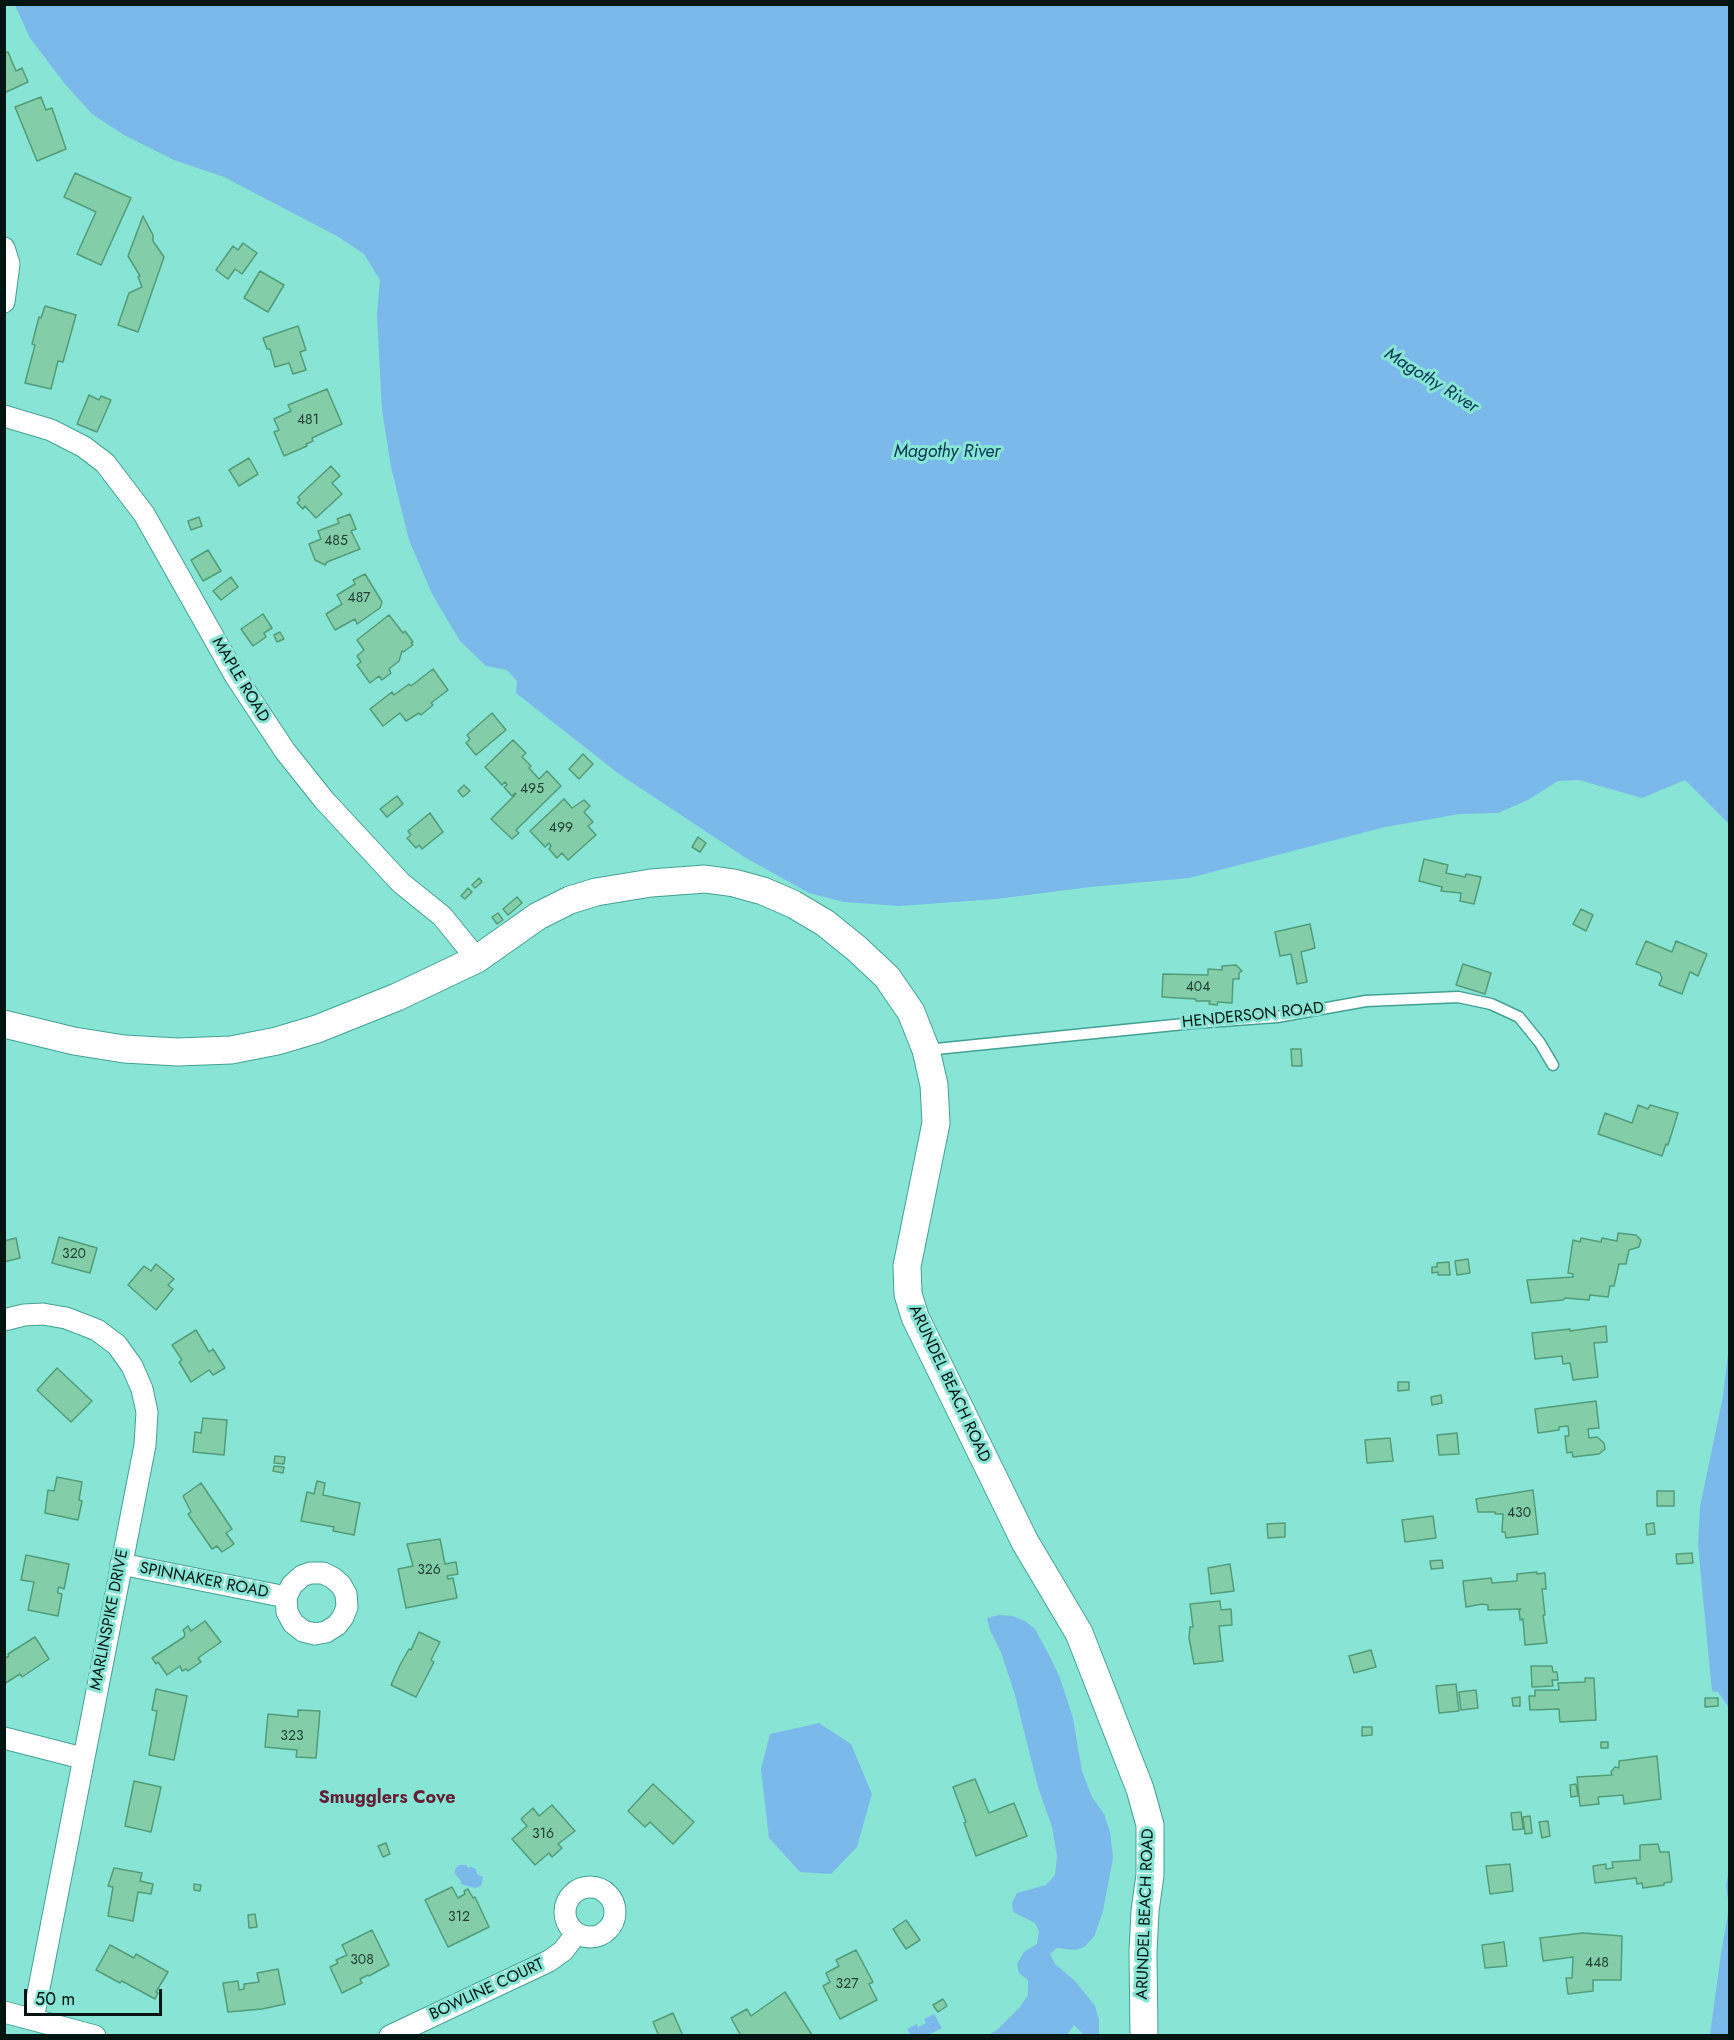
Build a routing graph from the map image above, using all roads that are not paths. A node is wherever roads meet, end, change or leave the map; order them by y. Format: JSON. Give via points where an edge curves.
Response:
{"nodes":[{"id":1,"x":7,"y":256,"type":"edge"},
{"id":2,"x":4,"y":302,"type":"edge"},
{"id":3,"x":4,"y":416,"type":"edge"},
{"id":4,"x":477,"y":959,"type":"junction"},
{"id":5,"x":4,"y":1024,"type":"edge"},
{"id":6,"x":926,"y":1050,"type":"junction"},
{"id":7,"x":1553,"y":1065,"type":"dead end"},
{"id":8,"x":4,"y":1320,"type":"edge"},
{"id":9,"x":122,"y":1564,"type":"junction"},
{"id":10,"x":286,"y":1597,"type":"dead end"},
{"id":11,"x":4,"y":1738,"type":"edge"},
{"id":12,"x":82,"y":1758,"type":"junction"},
{"id":13,"x":576,"y":1934,"type":"dead end"},
{"id":14,"x":4,"y":2012,"type":"edge"},
{"id":15,"x":33,"y":2019,"type":"junction"},
{"id":16,"x":95,"y":2036,"type":"edge"},
{"id":17,"x":390,"y":2036,"type":"edge"},
{"id":18,"x":1144,"y":2036,"type":"edge"}],
"edges":[{"from":1,"to":2,"type":"street"},
{"from":3,"to":4,"type":"street","name":"MAPLE ROAD","via":[[51,430],[105,463],[144,514],[236,677],[285,751],[324,800],[401,883],[442,916]]},
{"from":4,"to":5,"type":"street","name":"ARUNDEL BEACH ROAD","via":[[317,1029],[231,1050],[124,1048]]},
{"from":4,"to":6,"type":"street","name":"ARUNDEL BEACH ROAD","via":[[538,916],[596,892],[705,879],[734,883],[793,904],[856,948],[887,977],[911,1012]]},
{"from":6,"to":7,"type":"lane","name":"HENDERSON ROAD","via":[[1277,1017],[1366,1001],[1458,997],[1491,1004],[1519,1017]]},
{"from":6,"to":18,"type":"street","name":"ARUNDEL BEACH ROAD","via":[[934,1085],[936,1123],[907,1266],[908,1294],[915,1317],[1024,1542],[1079,1633],[1140,1789],[1150,1825],[1151,1852],[1145,1911]]},
{"from":8,"to":9,"type":"street","name":"MARLINSPIKE DRIVE","via":[[43,1314],[66,1318],[97,1330],[117,1345],[132,1366],[147,1412],[146,1440]]},
{"from":9,"to":10,"type":"street","name":"SPINNAKER ROAD"},
{"from":9,"to":12,"type":"street","name":"MARLINSPIKE DRIVE"},
{"from":11,"to":12,"type":"street"},
{"from":12,"to":15,"type":"street","name":"MARLINSPIKE DRIVE"},
{"from":13,"to":17,"type":"street","name":"BOWLINE COURT","via":[[549,1961]]},
{"from":14,"to":15,"type":"street"},
{"from":15,"to":16,"type":"street"}]}
